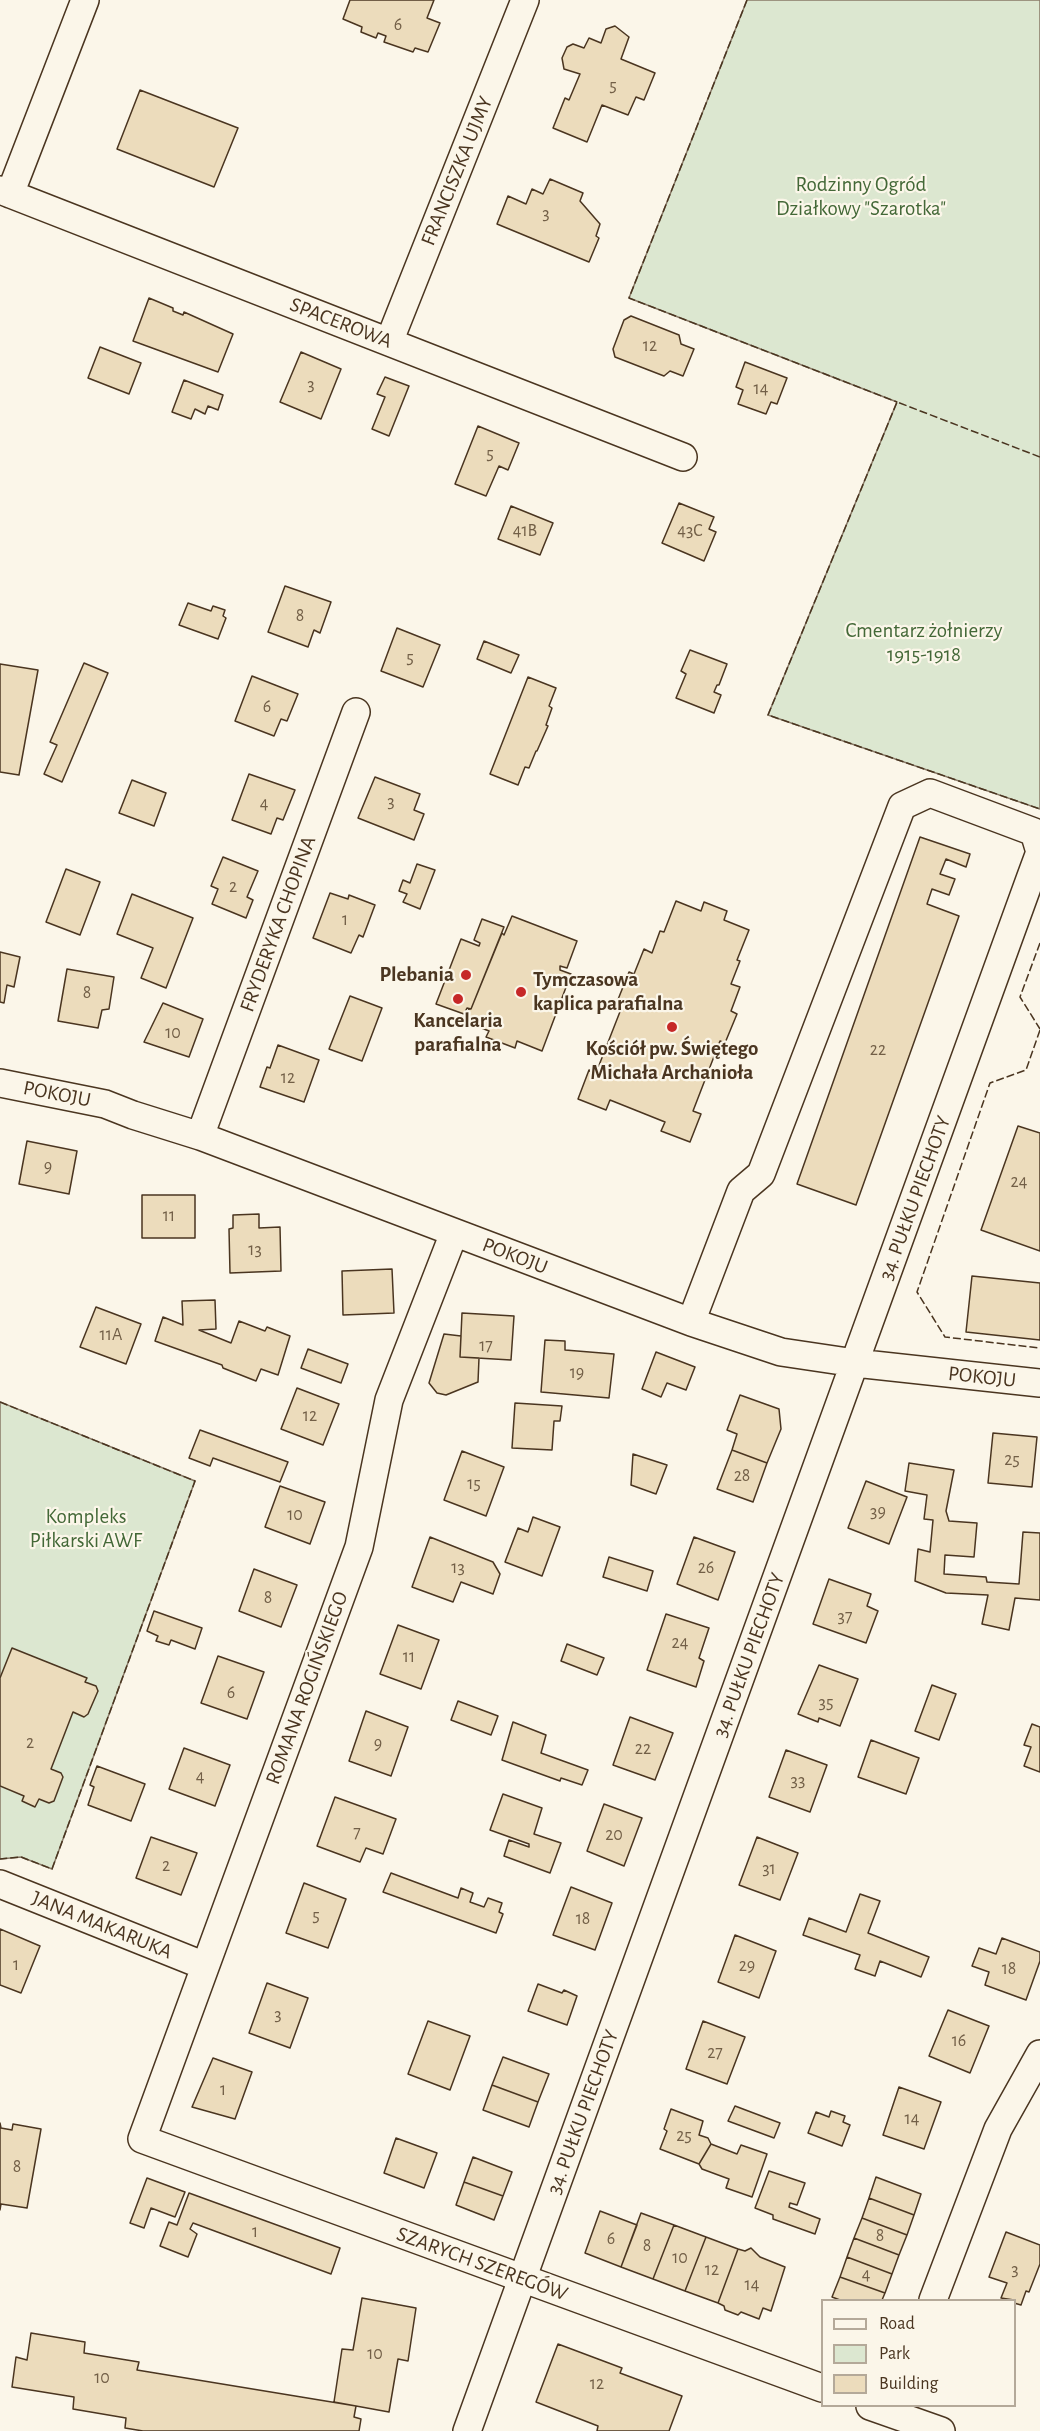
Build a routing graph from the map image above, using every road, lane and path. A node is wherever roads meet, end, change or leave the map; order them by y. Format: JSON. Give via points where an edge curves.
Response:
{"nodes":[{"id":1,"x":85,"y":0,"type":"edge"},
{"id":2,"x":525,"y":0,"type":"edge"},
{"id":3,"x":5,"y":192,"type":"edge"},
{"id":4,"x":389,"y":342,"type":"junction"},
{"id":5,"x":683,"y":456,"type":"dead end"},
{"id":6,"x":356,"y":712,"type":"dead end"},
{"id":7,"x":0,"y":1083,"type":"edge"},
{"id":8,"x":200,"y":1136,"type":"junction"},
{"id":9,"x":454,"y":1233,"type":"junction"},
{"id":10,"x":691,"y":1322,"type":"junction"},
{"id":11,"x":855,"y":1363,"type":"junction"},
{"id":12,"x":1040,"y":1383,"type":"edge"},
{"id":13,"x":0,"y":1884,"type":"edge"},
{"id":14,"x":205,"y":1966,"type":"junction"},
{"id":15,"x":1040,"y":2054,"type":"edge"},
{"id":16,"x":142,"y":2139,"type":"joint"},
{"id":17,"x":522,"y":2278,"type":"junction"},
{"id":18,"x":934,"y":2299,"type":"edge"},
{"id":19,"x":821,"y":2388,"type":"edge"},
{"id":20,"x":884,"y":2408,"type":"edge"},
{"id":21,"x":467,"y":2431,"type":"edge"},
{"id":22,"x":941,"y":2431,"type":"edge"}],
"edges":[{"from":1,"to":3,"type":"street"},
{"from":2,"to":4,"type":"street","name":"FRANCISZKA UJMY"},
{"from":3,"to":4,"type":"street","name":"SPACEROWA"},
{"from":4,"to":5,"type":"street","name":"SPACEROWA"},
{"from":6,"to":8,"type":"street","name":"FRYDERYKA CHOPINA"},
{"from":7,"to":8,"type":"street","name":"POKOJU","via":[[105,1104]]},
{"from":8,"to":9,"type":"street","name":"POKOJU"},
{"from":9,"to":10,"type":"street","name":"POKOJU"},
{"from":9,"to":14,"type":"street","name":"ROMANA ROGIŃSKIEGO","via":[[389,1400],[359,1547]]},
{"from":10,"to":11,"type":"street","name":"POKOJU","via":[[781,1352]]},
{"from":10,"to":11,"type":"street","name":"34. PUŁKU PIECHOTY","via":[[741,1191],[761,1174],[902,806],[930,793],[1034,832],[1040,852]]},
{"from":11,"to":12,"type":"street","name":"POKOJU"},
{"from":11,"to":17,"type":"street","name":"34. PUŁKU PIECHOTY"},
{"from":13,"to":14,"type":"street","name":"JANA MAKARUKA"},
{"from":14,"to":16,"type":"street","name":"ROMANA ROGIŃSKIEGO"},
{"from":15,"to":18,"type":"street","via":[[998,2129]]},
{"from":16,"to":17,"type":"street","name":"SZARYCH SZEREGÓW"},
{"from":17,"to":19,"type":"street","name":"SZARYCH SZEREGÓW"},
{"from":17,"to":21,"type":"street","name":"34. PUŁKU PIECHOTY"},
{"from":20,"to":22,"type":"street"}]}
